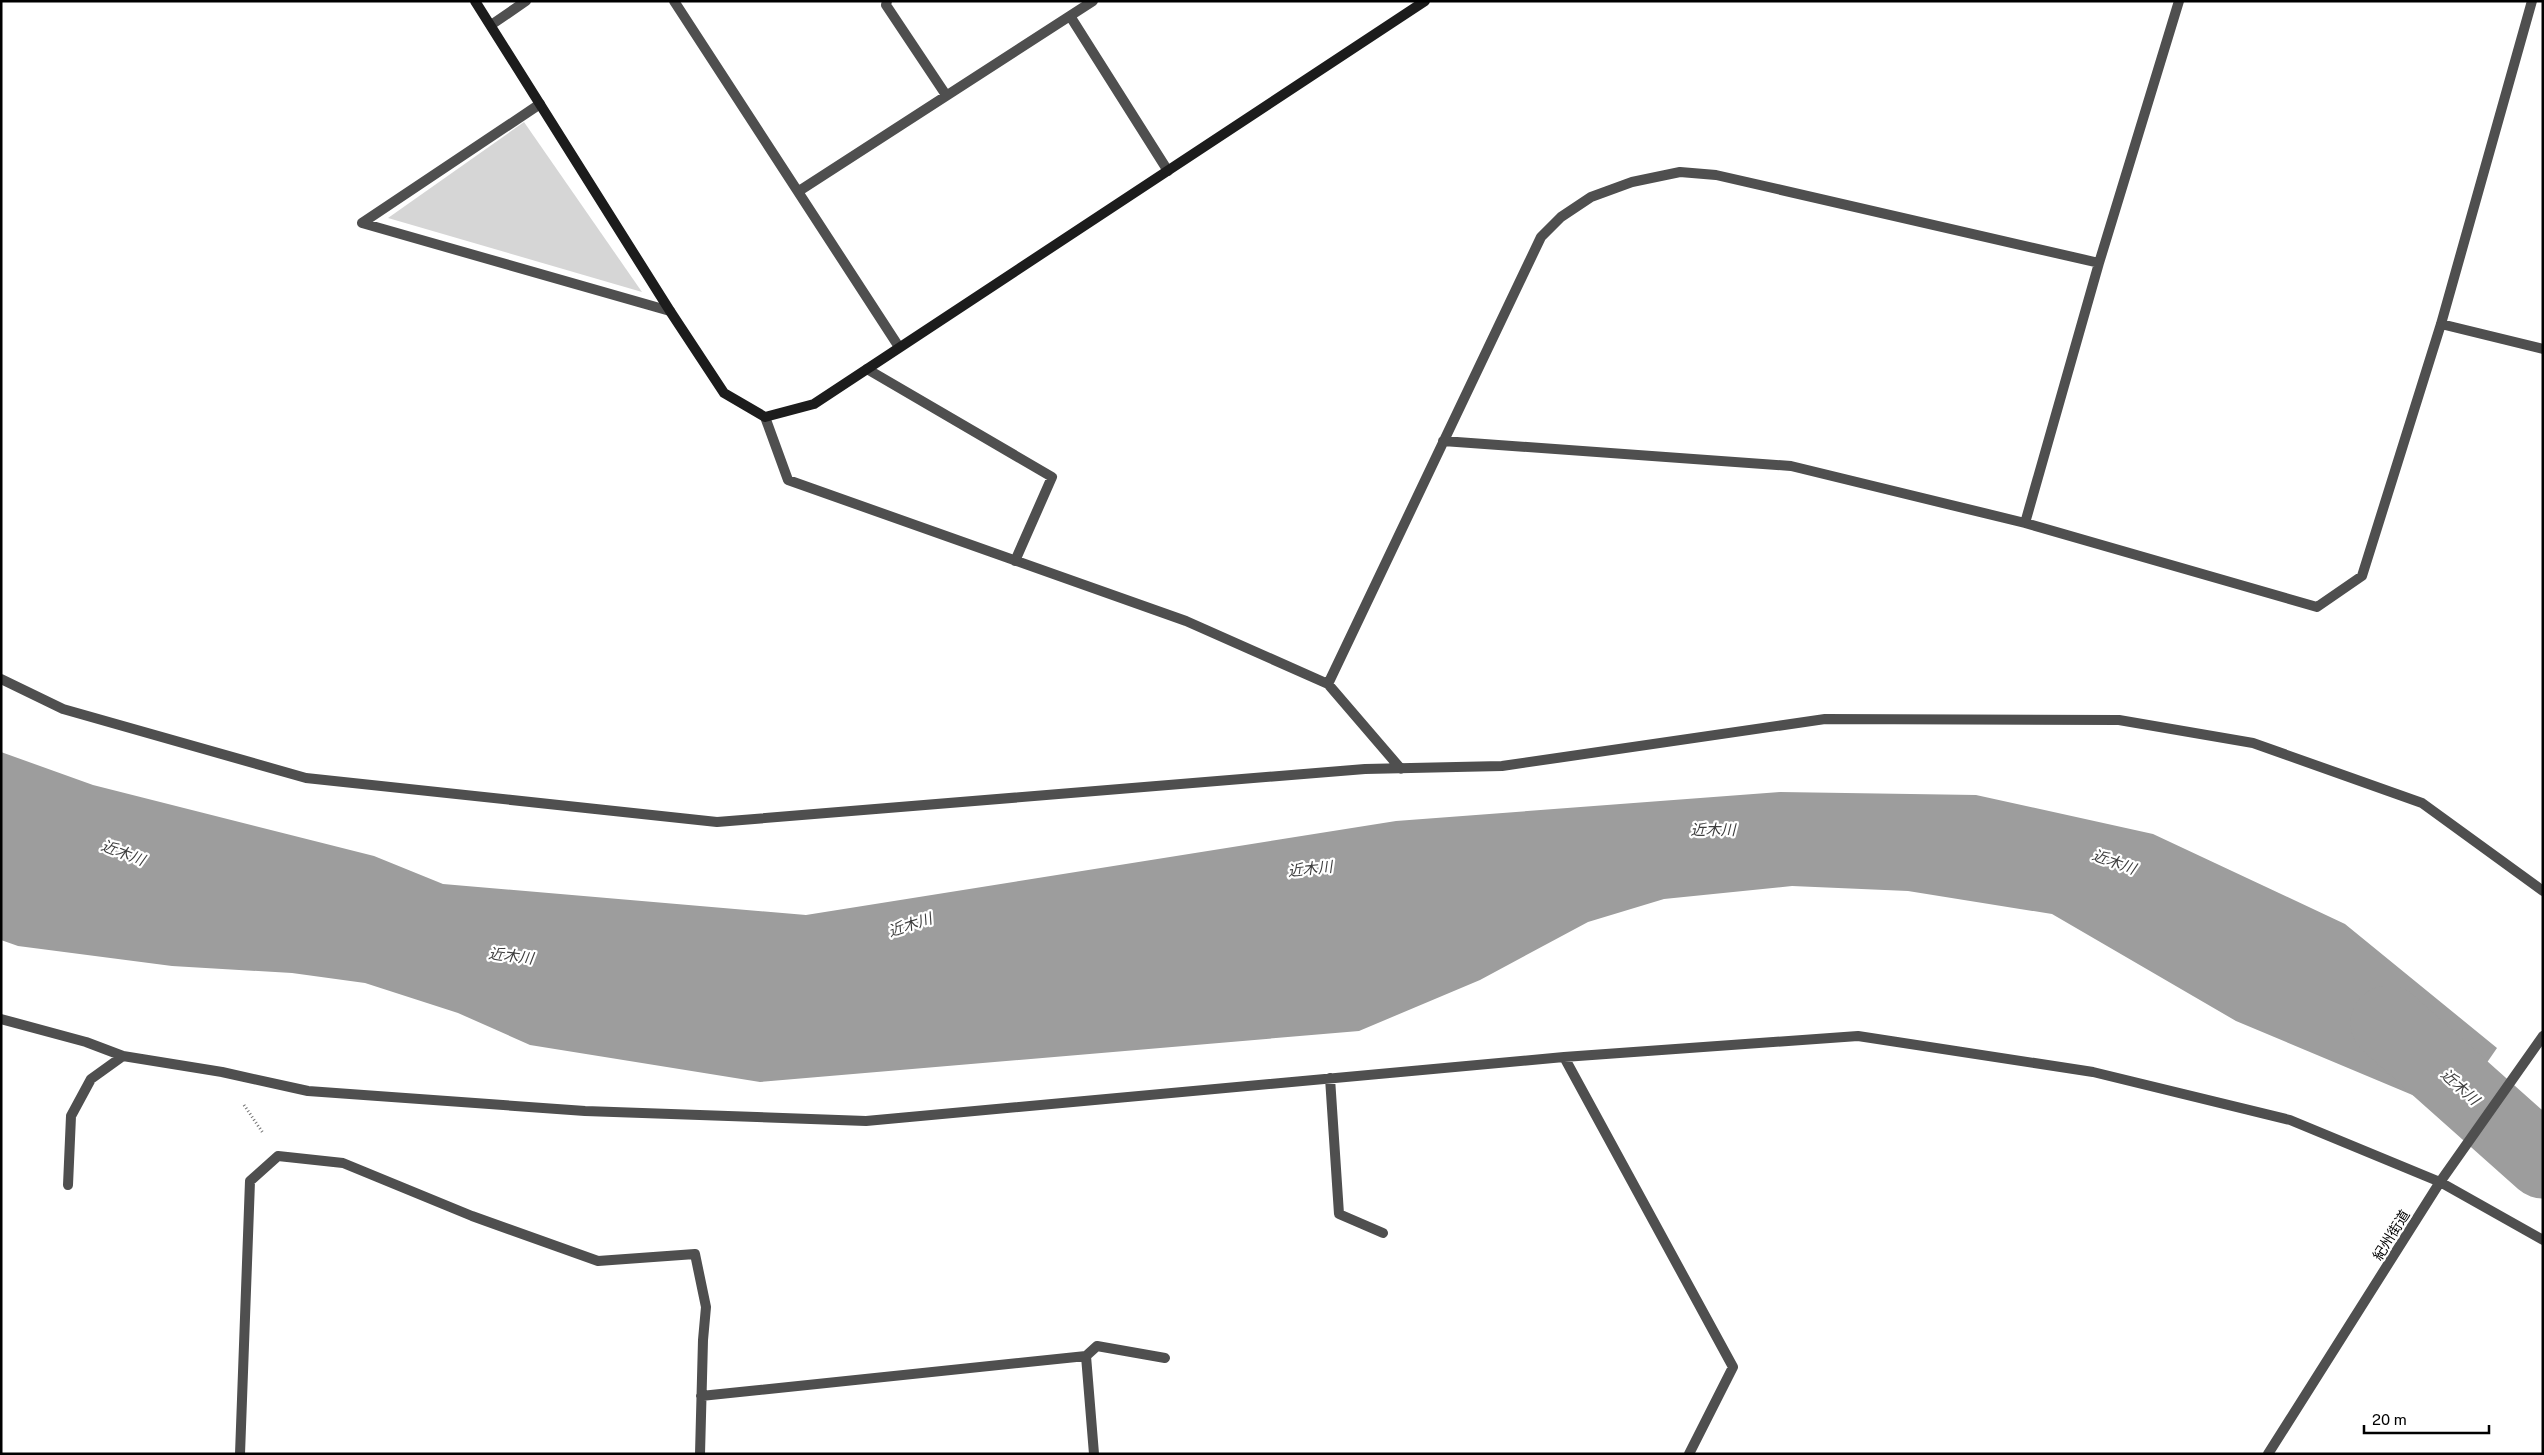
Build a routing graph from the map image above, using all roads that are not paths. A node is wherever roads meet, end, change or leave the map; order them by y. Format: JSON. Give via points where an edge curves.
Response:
{"nodes":[{"id":1,"x":475,"y":1,"type":"edge"},
{"id":2,"x":526,"y":1,"type":"edge"},
{"id":3,"x":674,"y":1,"type":"edge"},
{"id":4,"x":887,"y":1,"type":"edge"},
{"id":5,"x":1093,"y":1,"type":"edge"},
{"id":6,"x":1425,"y":1,"type":"edge"},
{"id":7,"x":2179,"y":1,"type":"edge"},
{"id":8,"x":2532,"y":1,"type":"edge"},
{"id":9,"x":1070,"y":16,"type":"junction"},
{"id":10,"x":490,"y":25,"type":"junction"},
{"id":11,"x":946,"y":95,"type":"junction"},
{"id":12,"x":540,"y":104,"type":"junction"},
{"id":13,"x":1168,"y":171,"type":"junction"},
{"id":14,"x":799,"y":191,"type":"junction"},
{"id":15,"x":2099,"y":263,"type":"junction"},
{"id":16,"x":670,"y":311,"type":"junction"},
{"id":17,"x":2441,"y":324,"type":"junction"},
{"id":18,"x":899,"y":347,"type":"junction"},
{"id":19,"x":2543,"y":349,"type":"edge"},
{"id":20,"x":867,"y":369,"type":"junction"},
{"id":21,"x":765,"y":417,"type":"junction"},
{"id":22,"x":1443,"y":441,"type":"junction"},
{"id":23,"x":2025,"y":523,"type":"junction"},
{"id":24,"x":1015,"y":561,"type":"junction"},
{"id":25,"x":1,"y":680,"type":"edge"},
{"id":26,"x":1328,"y":684,"type":"junction"},
{"id":27,"x":1401,"y":769,"type":"junction"},
{"id":28,"x":2543,"y":891,"type":"edge"},
{"id":29,"x":1,"y":1019,"type":"edge"},
{"id":30,"x":2543,"y":1036,"type":"edge"},
{"id":31,"x":123,"y":1056,"type":"junction"},
{"id":32,"x":1564,"y":1057,"type":"junction"},
{"id":33,"x":1330,"y":1078,"type":"junction"},
{"id":34,"x":2444,"y":1179,"type":"junction"},
{"id":35,"x":68,"y":1185,"type":"dead end"},
{"id":36,"x":1383,"y":1233,"type":"dead end"},
{"id":37,"x":2543,"y":1240,"type":"edge"},
{"id":38,"x":1086,"y":1356,"type":"junction"},
{"id":39,"x":1165,"y":1358,"type":"dead end"},
{"id":40,"x":701,"y":1396,"type":"junction"},
{"id":41,"x":240,"y":1454,"type":"edge"},
{"id":42,"x":700,"y":1454,"type":"edge"},
{"id":43,"x":1094,"y":1454,"type":"edge"},
{"id":44,"x":1689,"y":1454,"type":"edge"},
{"id":45,"x":2268,"y":1454,"type":"edge"}],
"edges":[{"from":1,"to":10,"type":"street"},
{"from":2,"to":10,"type":"street"},
{"from":3,"to":14,"type":"street"},
{"from":4,"to":11,"type":"street","via":[[886,5]]},
{"from":5,"to":9,"type":"street"},
{"from":6,"to":13,"type":"street"},
{"from":7,"to":15,"type":"street"},
{"from":8,"to":17,"type":"street"},
{"from":9,"to":11,"type":"street"},
{"from":9,"to":13,"type":"street"},
{"from":10,"to":12,"type":"street"},
{"from":11,"to":14,"type":"street"},
{"from":12,"to":16,"type":"street"},
{"from":12,"to":16,"type":"street","via":[[362,223]]},
{"from":13,"to":18,"type":"street"},
{"from":14,"to":18,"type":"street"},
{"from":15,"to":22,"type":"street","via":[[1716,175],[1680,172],[1632,182],[1591,197],[1561,217],[1541,237]]},
{"from":15,"to":23,"type":"street"},
{"from":16,"to":21,"type":"street","via":[[724,393]]},
{"from":17,"to":19,"type":"street"},
{"from":17,"to":23,"type":"street","via":[[2362,576],[2317,607]]},
{"from":18,"to":20,"type":"street"},
{"from":20,"to":21,"type":"street","via":[[814,404]]},
{"from":20,"to":24,"type":"street","via":[[1052,477]]},
{"from":21,"to":24,"type":"street","via":[[788,480]]},
{"from":22,"to":23,"type":"street","via":[[1791,466]]},
{"from":22,"to":26,"type":"street"},
{"from":24,"to":26,"type":"street","via":[[1186,621]]},
{"from":25,"to":27,"type":"street","via":[[63,709],[306,778],[717,822]]},
{"from":26,"to":27,"type":"street"},
{"from":27,"to":28,"type":"street","via":[[1502,766],[1825,719],[2119,720],[2254,743],[2422,803]]},
{"from":29,"to":31,"type":"street","via":[[86,1042]]},
{"from":30,"to":34,"type":"street","name":"紀州街道"},
{"from":31,"to":33,"type":"street","via":[[222,1072],[308,1091],[585,1111],[866,1121]]},
{"from":31,"to":35,"type":"street","via":[[91,1079],[70,1116]]},
{"from":32,"to":33,"type":"street"},
{"from":32,"to":34,"type":"street","via":[[1858,1036],[2093,1072],[2280,1118]]},
{"from":32,"to":44,"type":"street","via":[[1733,1367]]},
{"from":33,"to":36,"type":"street","via":[[1339,1214]]},
{"from":34,"to":37,"type":"street"},
{"from":34,"to":45,"type":"street","name":"紀州街道"},
{"from":38,"to":39,"type":"street","via":[[1097,1346]]},
{"from":38,"to":40,"type":"street"},
{"from":38,"to":43,"type":"street"},
{"from":40,"to":41,"type":"street","via":[[706,1307],[695,1254],[598,1261],[472,1216],[343,1163],[278,1156],[250,1181]]},
{"from":40,"to":42,"type":"street"}]}
